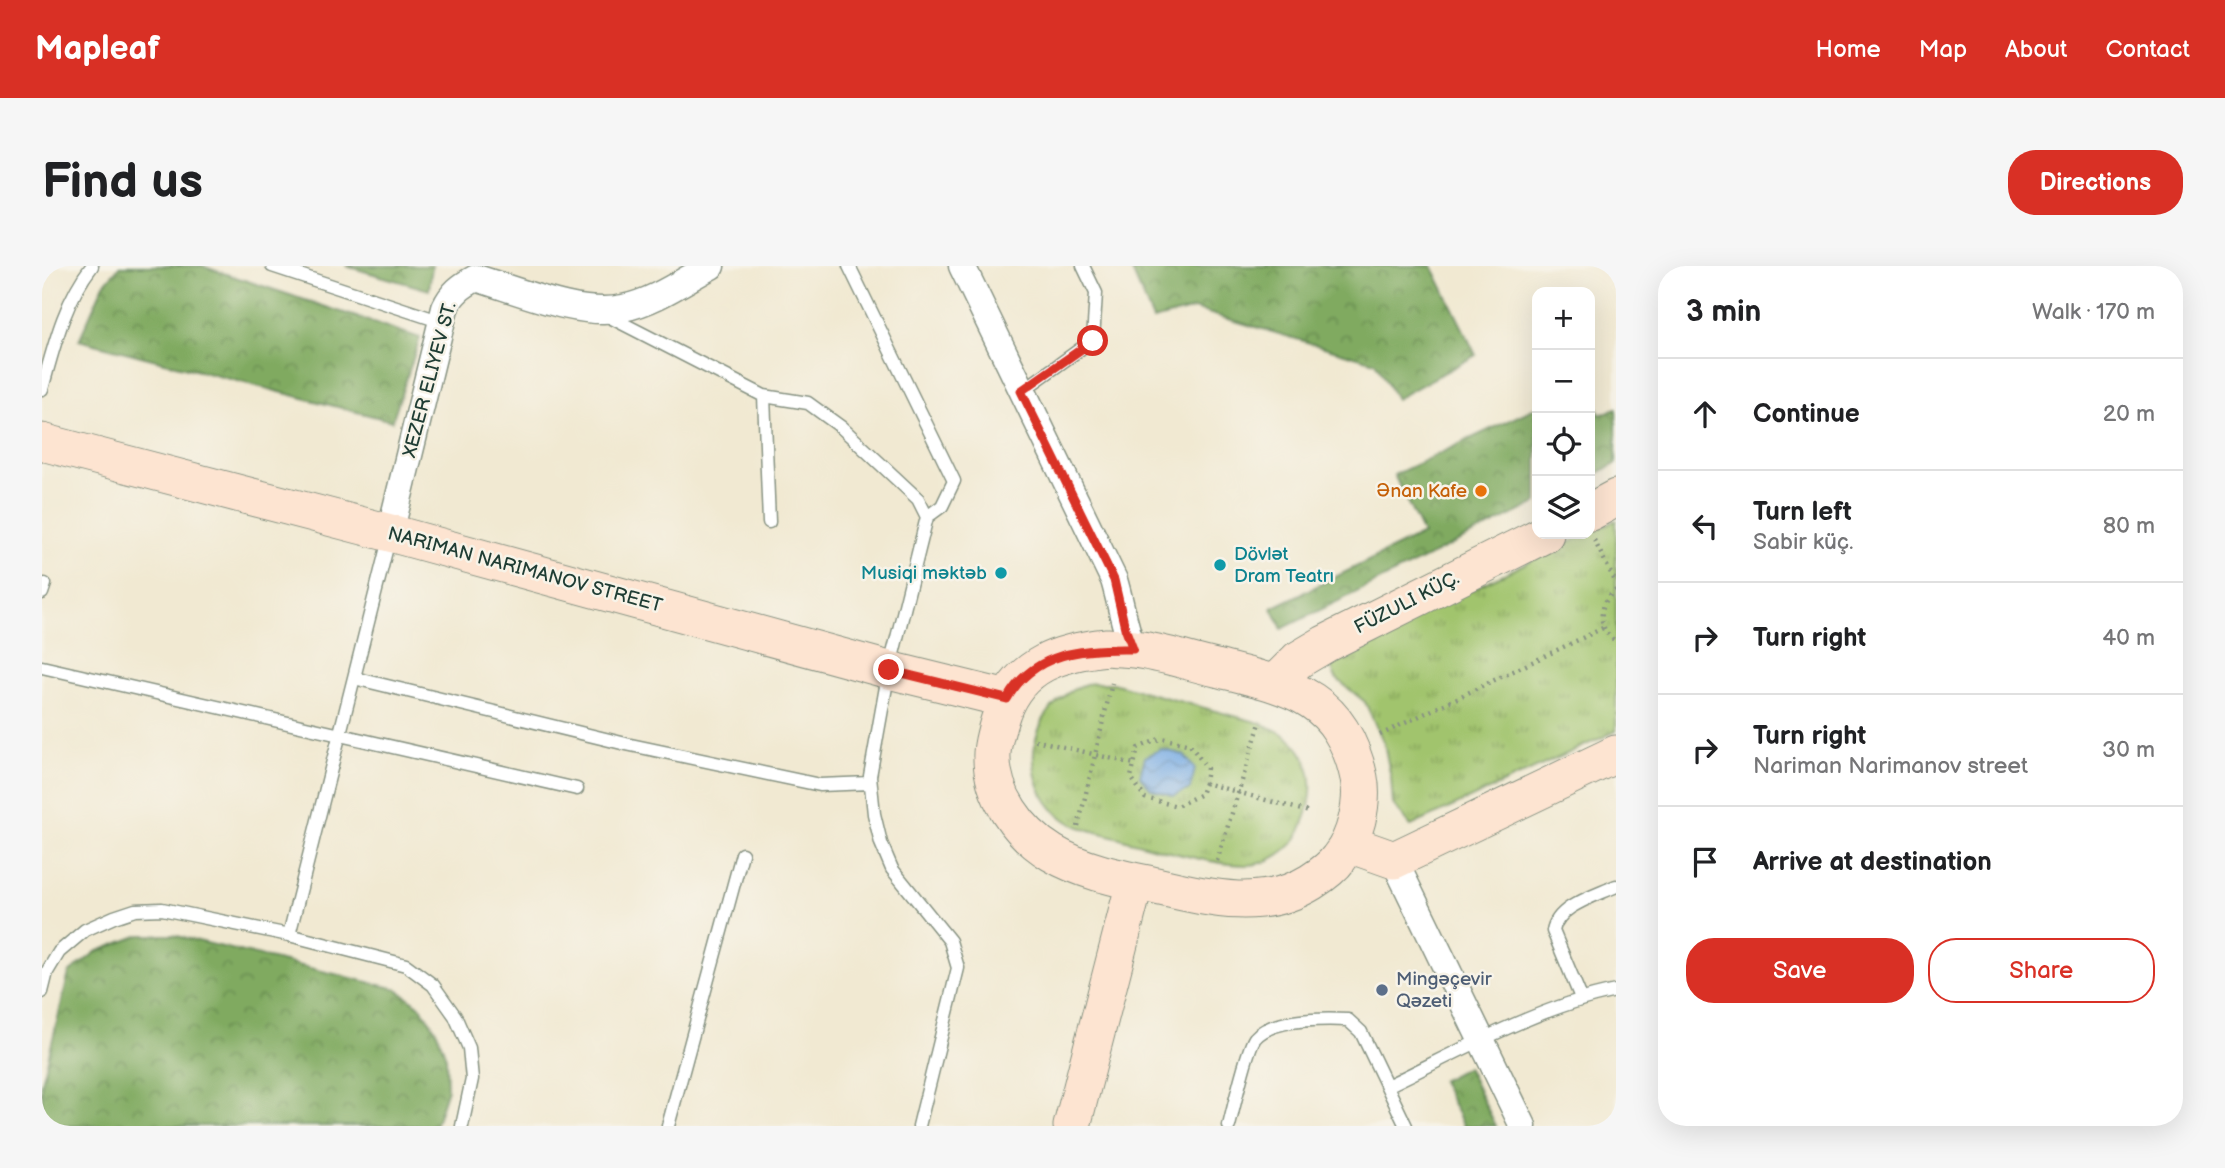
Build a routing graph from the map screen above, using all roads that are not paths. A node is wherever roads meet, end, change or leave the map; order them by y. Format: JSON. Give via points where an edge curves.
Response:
{"nodes":[{"id":1,"x":93,"y":266,"type":"edge"},
{"id":2,"x":272,"y":266,"type":"edge"},
{"id":3,"x":711,"y":266,"type":"edge"},
{"id":4,"x":849,"y":266,"type":"edge"},
{"id":5,"x":962,"y":266,"type":"edge"},
{"id":6,"x":1083,"y":266,"type":"edge"},
{"id":7,"x":475,"y":272,"type":"edge"},
{"id":8,"x":599,"y":312,"type":"junction"},
{"id":9,"x":442,"y":322,"type":"junction"},
{"id":10,"x":42,"y":389,"type":"edge"},
{"id":11,"x":1021,"y":391,"type":"junction"},
{"id":12,"x":764,"y":396,"type":"junction"},
{"id":13,"x":42,"y":442,"type":"edge"},
{"id":14,"x":1616,"y":499,"type":"edge"},
{"id":15,"x":1595,"y":510,"type":"edge"},
{"id":16,"x":927,"y":517,"type":"junction"},
{"id":17,"x":769,"y":522,"type":"dead end"},
{"id":18,"x":390,"y":533,"type":"junction"},
{"id":19,"x":1535,"y":539,"type":"edge"},
{"id":20,"x":1133,"y":649,"type":"junction"},
{"id":21,"x":42,"y":667,"type":"edge"},
{"id":22,"x":889,"y":670,"type":"junction"},
{"id":23,"x":354,"y":678,"type":"junction"},
{"id":24,"x":1275,"y":683,"type":"junction"},
{"id":25,"x":1007,"y":699,"type":"junction"},
{"id":26,"x":340,"y":733,"type":"junction"},
{"id":27,"x":1616,"y":754,"type":"edge"},
{"id":28,"x":870,"y":783,"type":"junction"},
{"id":29,"x":577,"y":789,"type":"dead end"},
{"id":30,"x":1349,"y":844,"type":"junction"},
{"id":31,"x":742,"y":854,"type":"dead end"},
{"id":32,"x":1394,"y":860,"type":"junction"},
{"id":33,"x":1135,"y":882,"type":"junction"},
{"id":34,"x":1616,"y":886,"type":"edge"},
{"id":35,"x":289,"y":935,"type":"junction"},
{"id":36,"x":1616,"y":991,"type":"edge"},
{"id":37,"x":42,"y":992,"type":"edge"},
{"id":38,"x":1581,"y":998,"type":"junction"},
{"id":39,"x":1481,"y":1040,"type":"junction"},
{"id":40,"x":1387,"y":1086,"type":"junction"},
{"id":41,"x":462,"y":1126,"type":"edge"},
{"id":42,"x":668,"y":1126,"type":"edge"},
{"id":43,"x":919,"y":1126,"type":"edge"},
{"id":44,"x":1072,"y":1126,"type":"edge"},
{"id":45,"x":1229,"y":1126,"type":"edge"},
{"id":46,"x":1406,"y":1126,"type":"edge"},
{"id":47,"x":1523,"y":1126,"type":"edge"}],
"edges":[{"from":1,"to":10,"type":"lane","via":[[80,282],[58,330]]},
{"from":2,"to":9,"type":"lane"},
{"from":3,"to":8,"type":"street","name":"XEZER ELIYEV ST.","via":[[652,298]]},
{"from":4,"to":16,"type":"lane","via":[[954,481],[942,506]]},
{"from":5,"to":11,"type":"street"},
{"from":6,"to":11,"type":"lane","via":[[1096,293],[1093,341]]},
{"from":7,"to":8,"type":"street","name":"XEZER ELIYEV ST."},
{"from":7,"to":9,"type":"street","name":"XEZER ELIYEV ST.","via":[[450,296]]},
{"from":8,"to":12,"type":"lane"},
{"from":9,"to":18,"type":"street","name":"XEZER ELIYEV ST."},
{"from":11,"to":20,"type":"street","via":[[1114,580]]},
{"from":12,"to":16,"type":"lane","via":[[808,403],[841,426],[918,499]]},
{"from":12,"to":17,"type":"lane"},
{"from":13,"to":18,"type":"street","name":"NARIMAN NARIMANOV STREET"},
{"from":14,"to":15,"type":"street"},
{"from":16,"to":22,"type":"lane"},
{"from":18,"to":22,"type":"street","name":"NARIMAN NARIMANOV STREET"},
{"from":18,"to":23,"type":"lane"},
{"from":19,"to":24,"type":"street","name":"FÜZULI KÜÇ.","via":[[1325,644],[1298,660]]},
{"from":20,"to":24,"type":"street"},
{"from":20,"to":25,"type":"street","via":[[1088,649],[1048,660],[1032,670]]},
{"from":21,"to":26,"type":"lane"},
{"from":22,"to":25,"type":"street","name":"NARIMAN NARIMANOV STREET"},
{"from":22,"to":28,"type":"lane"},
{"from":23,"to":26,"type":"lane"},
{"from":23,"to":28,"type":"lane","via":[[820,785]]},
{"from":24,"to":30,"type":"street","via":[[1315,703],[1342,731],[1360,785]]},
{"from":25,"to":33,"type":"street","via":[[992,753],[995,778],[1017,823],[1061,857]]},
{"from":26,"to":29,"type":"lane"},
{"from":26,"to":35,"type":"lane"},
{"from":27,"to":32,"type":"street"},
{"from":28,"to":43,"type":"lane","via":[[878,833],[892,869],[950,941],[958,968]]},
{"from":30,"to":32,"type":"street"},
{"from":30,"to":33,"type":"street","via":[[1326,873],[1292,892],[1265,899],[1217,899]]},
{"from":31,"to":42,"type":"lane"},
{"from":32,"to":39,"type":"street"},
{"from":33,"to":44,"type":"street"},
{"from":34,"to":38,"type":"lane","via":[[1562,911],[1554,922],[1553,931]]},
{"from":35,"to":37,"type":"lane","via":[[162,909],[135,910],[85,930],[59,952]]},
{"from":35,"to":41,"type":"lane","via":[[406,965],[432,985],[455,1016],[468,1048],[472,1079]]},
{"from":36,"to":38,"type":"lane"},
{"from":38,"to":39,"type":"lane"},
{"from":39,"to":40,"type":"lane"},
{"from":39,"to":47,"type":"street"},
{"from":40,"to":45,"type":"lane","via":[[1361,1032],[1348,1020],[1266,1028],[1253,1040]]},
{"from":40,"to":46,"type":"lane"}]}
